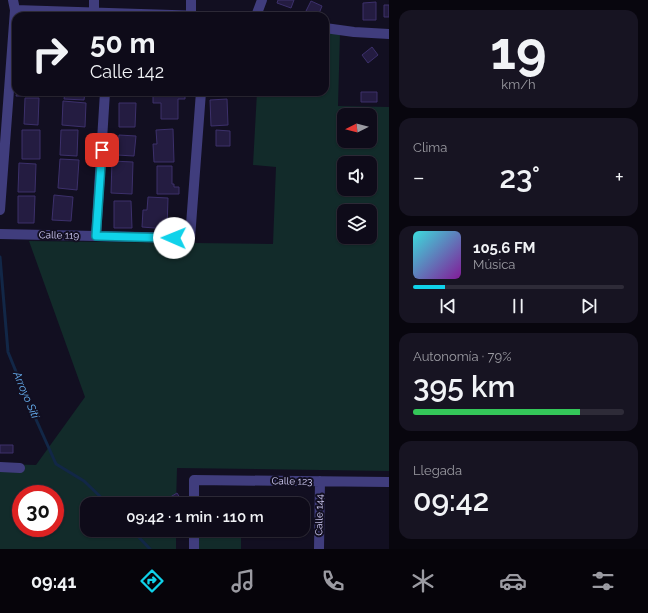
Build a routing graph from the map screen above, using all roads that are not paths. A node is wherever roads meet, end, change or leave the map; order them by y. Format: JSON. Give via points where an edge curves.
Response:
{"nodes":[{"id":1,"x":94,"y":0,"type":"edge"},
{"id":2,"x":192,"y":0,"type":"edge"},
{"id":3,"x":262,"y":0,"type":"edge"},
{"id":4,"x":14,"y":5,"type":"edge"},
{"id":5,"x":84,"y":12,"type":"edge"},
{"id":6,"x":94,"y":12,"type":"edge"},
{"id":7,"x":192,"y":12,"type":"edge"},
{"id":8,"x":258,"y":12,"type":"edge"},
{"id":9,"x":329,"y":29,"type":"edge"},
{"id":10,"x":12,"y":34,"type":"edge"},
{"id":11,"x":389,"y":34,"type":"edge"},
{"id":12,"x":105,"y":96,"type":"edge"},
{"id":13,"x":201,"y":96,"type":"edge"},
{"id":14,"x":0,"y":210,"type":"edge"},
{"id":15,"x":0,"y":234,"type":"edge"},
{"id":16,"x":96,"y":236,"type":"junction"},
{"id":17,"x":0,"y":467,"type":"edge"},
{"id":18,"x":20,"y":468,"type":"dead end"},
{"id":19,"x":320,"y":481,"type":"junction"},
{"id":20,"x":389,"y":482,"type":"edge"},
{"id":21,"x":194,"y":497,"type":"edge"},
{"id":22,"x":194,"y":537,"type":"edge"},
{"id":23,"x":194,"y":549,"type":"edge"},
{"id":24,"x":319,"y":549,"type":"edge"}],
"edges":[{"from":1,"to":6,"type":"street"},
{"from":2,"to":7,"type":"street"},
{"from":3,"to":8,"type":"street"},
{"from":4,"to":5,"type":"street"},
{"from":9,"to":11,"type":"street"},
{"from":10,"to":14,"type":"street"},
{"from":12,"to":16,"type":"street"},
{"from":13,"to":16,"type":"street","name":"Calle 119","via":[[190,238]]},
{"from":15,"to":16,"type":"street","name":"Calle 119"},
{"from":17,"to":18,"type":"street"},
{"from":19,"to":20,"type":"street","name":"Calle 123"},
{"from":19,"to":21,"type":"street","name":"Calle 123","via":[[194,480]]},
{"from":19,"to":24,"type":"street","name":"Calle 144"},
{"from":22,"to":23,"type":"street"}]}
